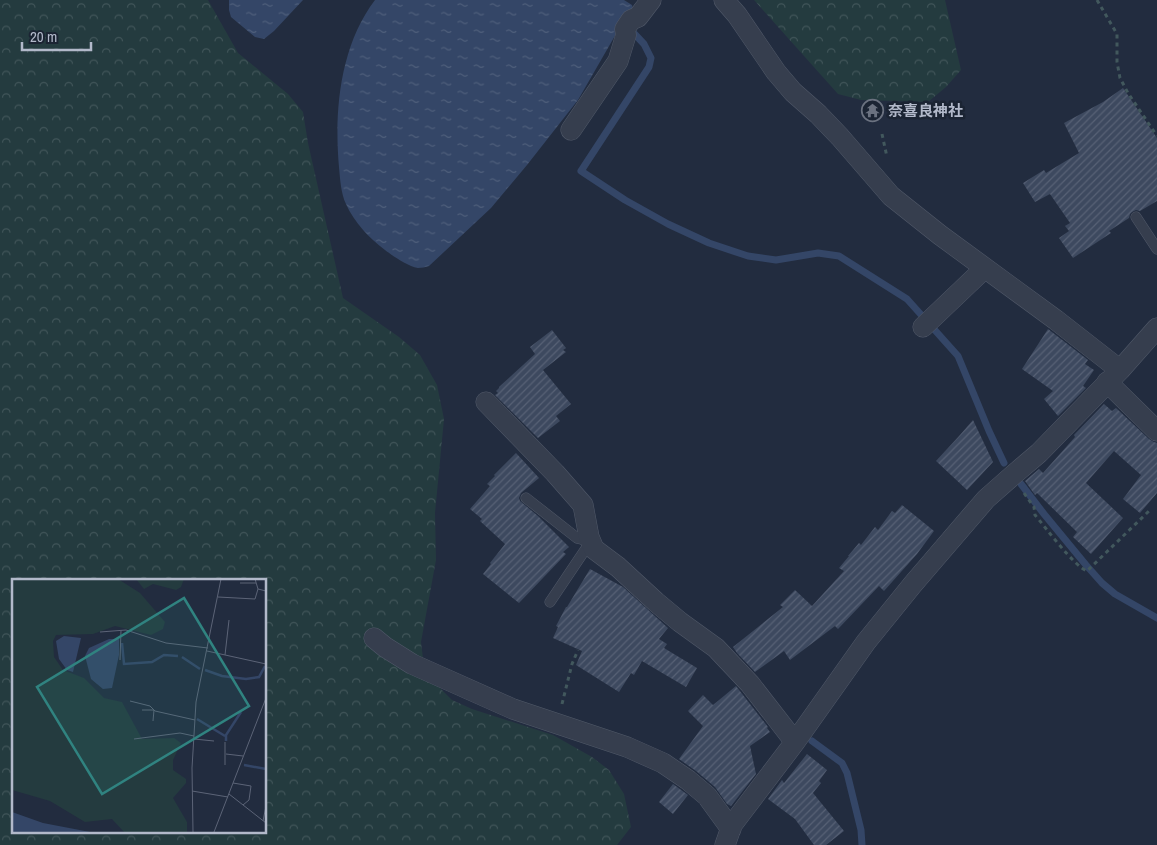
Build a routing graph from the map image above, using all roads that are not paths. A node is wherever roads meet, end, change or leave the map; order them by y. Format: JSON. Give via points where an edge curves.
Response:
{"nodes":[{"id":1,"x":651,"y":0,"type":"edge"},
{"id":2,"x":724,"y":0,"type":"edge"},
{"id":3,"x":570,"y":130,"type":"dead end"},
{"id":4,"x":1136,"y":217,"type":"dead end"},
{"id":5,"x":1157,"y":249,"type":"edge"},
{"id":6,"x":985,"y":268,"type":"junction"},
{"id":7,"x":923,"y":327,"type":"dead end"},
{"id":8,"x":1157,"y":328,"type":"edge"},
{"id":9,"x":1113,"y":376,"type":"junction"},
{"id":10,"x":486,"y":402,"type":"dead end"},
{"id":11,"x":1157,"y":431,"type":"edge"},
{"id":12,"x":526,"y":498,"type":"dead end"},
{"id":13,"x":591,"y":541,"type":"junction"},
{"id":14,"x":550,"y":602,"type":"dead end"},
{"id":15,"x":374,"y":638,"type":"dead end"},
{"id":16,"x":795,"y":742,"type":"junction"},
{"id":17,"x":728,"y":837,"type":"edge"}],
"edges":[{"from":1,"to":3,"type":"street","via":[[628,24],[618,61]]},
{"from":2,"to":6,"type":"street","via":[[793,92],[840,136],[891,196]]},
{"from":4,"to":5,"type":"lane"},
{"from":6,"to":7,"type":"street"},
{"from":6,"to":9,"type":"street","via":[[1056,320]]},
{"from":8,"to":9,"type":"street"},
{"from":9,"to":11,"type":"street"},
{"from":9,"to":16,"type":"street","via":[[1039,454],[986,499],[866,642]]},
{"from":10,"to":13,"type":"street","via":[[583,505]]},
{"from":12,"to":13,"type":"lane","via":[[577,538]]},
{"from":13,"to":14,"type":"lane"},
{"from":13,"to":16,"type":"street","via":[[594,549],[716,648],[750,684]]},
{"from":15,"to":17,"type":"street","via":[[412,664],[513,709],[627,747],[663,763],[706,796]]},
{"from":16,"to":17,"type":"street","via":[[732,825]]}]}
